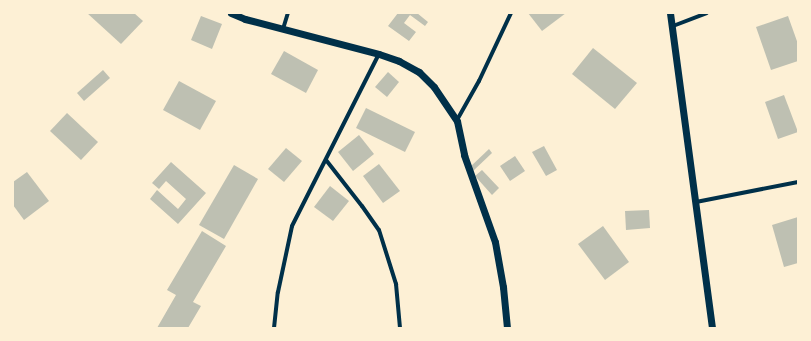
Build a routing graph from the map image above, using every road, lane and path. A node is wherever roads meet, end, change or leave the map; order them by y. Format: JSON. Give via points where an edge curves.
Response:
{"nodes":[{"id":1,"x":232,"y":13,"type":"edge"},
{"id":2,"x":288,"y":13,"type":"edge"},
{"id":3,"x":511,"y":13,"type":"edge"},
{"id":4,"x":670,"y":13,"type":"edge"},
{"id":5,"x":707,"y":13,"type":"edge"},
{"id":6,"x":673,"y":26,"type":"junction"},
{"id":7,"x":283,"y":30,"type":"junction"},
{"id":8,"x":379,"y":54,"type":"junction"},
{"id":9,"x":457,"y":121,"type":"junction"},
{"id":10,"x":326,"y":160,"type":"junction"},
{"id":11,"x":798,"y":182,"type":"edge"},
{"id":12,"x":696,"y":202,"type":"junction"},
{"id":13,"x":274,"y":328,"type":"edge"},
{"id":14,"x":400,"y":328,"type":"edge"},
{"id":15,"x":507,"y":328,"type":"edge"},
{"id":16,"x":712,"y":328,"type":"edge"}],
"edges":[{"from":1,"to":7,"type":"street"},
{"from":2,"to":7,"type":"street"},
{"from":3,"to":9,"type":"street"},
{"from":4,"to":6,"type":"street"},
{"from":5,"to":6,"type":"street"},
{"from":6,"to":12,"type":"street"},
{"from":7,"to":8,"type":"street"},
{"from":8,"to":9,"type":"street","via":[[419,72],[434,87]]},
{"from":8,"to":10,"type":"street"},
{"from":9,"to":15,"type":"street","via":[[464,155],[495,242]]},
{"from":10,"to":13,"type":"street","via":[[292,226],[278,292]]},
{"from":10,"to":14,"type":"street","via":[[379,230],[396,284]]},
{"from":11,"to":12,"type":"street"},
{"from":12,"to":16,"type":"street"}]}
